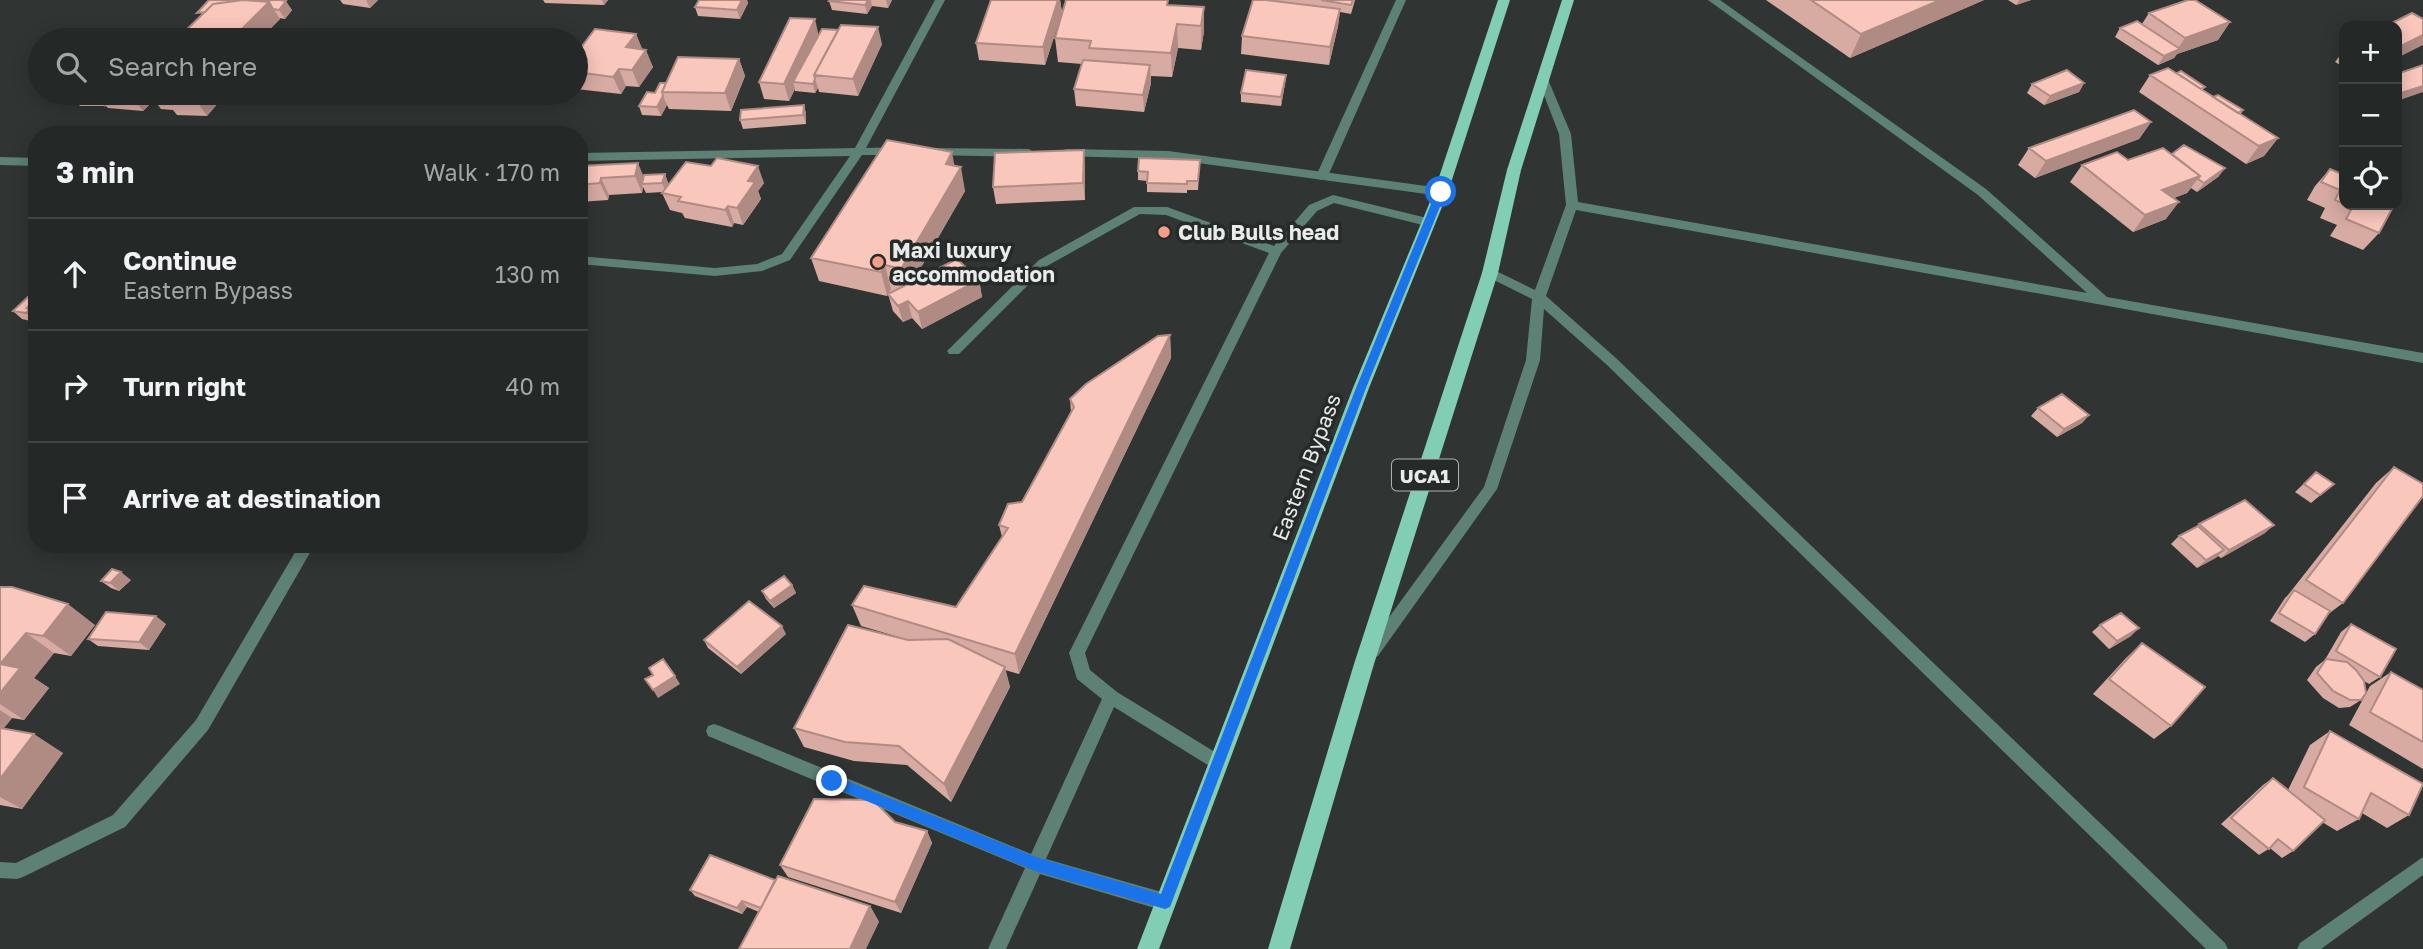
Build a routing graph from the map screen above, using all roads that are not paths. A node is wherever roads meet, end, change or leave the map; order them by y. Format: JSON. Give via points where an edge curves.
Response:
{"nodes":[{"id":1,"x":940,"y":0,"type":"edge"},
{"id":2,"x":1401,"y":0,"type":"edge"},
{"id":3,"x":1504,"y":0,"type":"edge"},
{"id":4,"x":1568,"y":0,"type":"edge"},
{"id":5,"x":1713,"y":0,"type":"edge"},
{"id":6,"x":1542,"y":77,"type":"junction"},
{"id":7,"x":859,"y":151,"type":"junction"},
{"id":8,"x":588,"y":157,"type":"edge"},
{"id":9,"x":0,"y":161,"type":"edge"},
{"id":10,"x":28,"y":162,"type":"edge"},
{"id":11,"x":1322,"y":176,"type":"junction"},
{"id":12,"x":1441,"y":192,"type":"junction"},
{"id":13,"x":1572,"y":205,"type":"junction"},
{"id":14,"x":1427,"y":222,"type":"junction"},
{"id":15,"x":1276,"y":251,"type":"junction"},
{"id":16,"x":588,"y":261,"type":"edge"},
{"id":17,"x":1490,"y":273,"type":"junction"},
{"id":18,"x":1539,"y":297,"type":"junction"},
{"id":19,"x":2105,"y":302,"type":"junction"},
{"id":20,"x":954,"y":351,"type":"dead end"},
{"id":21,"x":2419,"y":354,"type":"edge"},
{"id":22,"x":303,"y":553,"type":"edge"},
{"id":23,"x":1363,"y":664,"type":"junction"},
{"id":24,"x":1111,"y":697,"type":"junction"},
{"id":25,"x":714,"y":731,"type":"dead end"},
{"id":26,"x":1217,"y":762,"type":"junction"},
{"id":27,"x":1035,"y":864,"type":"junction"},
{"id":28,"x":2423,"y":865,"type":"edge"},
{"id":29,"x":0,"y":870,"type":"edge"},
{"id":30,"x":1165,"y":902,"type":"junction"},
{"id":31,"x":997,"y":949,"type":"edge"},
{"id":32,"x":1148,"y":949,"type":"edge"},
{"id":33,"x":1279,"y":949,"type":"edge"},
{"id":34,"x":2219,"y":949,"type":"edge"},
{"id":35,"x":2306,"y":949,"type":"edge"}],
"edges":[{"from":1,"to":7,"type":"street"},
{"from":2,"to":11,"type":"street"},
{"from":3,"to":12,"type":"main road","name":"Eastern Bypass"},
{"from":4,"to":6,"type":"main road","number":"UCA1"},
{"from":5,"to":19,"type":"street","via":[[1982,192]]},
{"from":6,"to":13,"type":"street","via":[[1565,134]]},
{"from":6,"to":17,"type":"main road","number":"UCA1"},
{"from":7,"to":8,"type":"street"},
{"from":7,"to":11,"type":"street","via":[[1168,155]]},
{"from":7,"to":16,"type":"street","via":[[786,257],[768,265],[716,272]]},
{"from":9,"to":10,"type":"street"},
{"from":11,"to":12,"type":"street"},
{"from":12,"to":14,"type":"main road","name":"Eastern Bypass"},
{"from":13,"to":18,"type":"street"},
{"from":13,"to":19,"type":"street"},
{"from":14,"to":15,"type":"street","via":[[1333,199],[1313,208]]},
{"from":14,"to":26,"type":"main road","name":"Eastern Bypass"},
{"from":15,"to":20,"type":"street","via":[[1167,211],[1138,210],[1043,263]]},
{"from":15,"to":24,"type":"street","via":[[1077,653],[1083,674]]},
{"from":17,"to":18,"type":"street"},
{"from":17,"to":23,"type":"main road","number":"UCA1"},
{"from":18,"to":23,"type":"street","via":[[1533,360],[1490,489]]},
{"from":18,"to":34,"type":"street","via":[[1612,362]]},
{"from":19,"to":21,"type":"street"},
{"from":22,"to":29,"type":"street","via":[[202,725],[119,821],[17,872]]},
{"from":23,"to":33,"type":"main road","number":"UCA1"},
{"from":24,"to":26,"type":"street"},
{"from":24,"to":27,"type":"street"},
{"from":25,"to":27,"type":"street"},
{"from":26,"to":30,"type":"main road","name":"Eastern Bypass"},
{"from":27,"to":30,"type":"street"},
{"from":27,"to":31,"type":"street"},
{"from":28,"to":35,"type":"street"},
{"from":30,"to":32,"type":"main road","name":"Eastern Bypass"}]}
